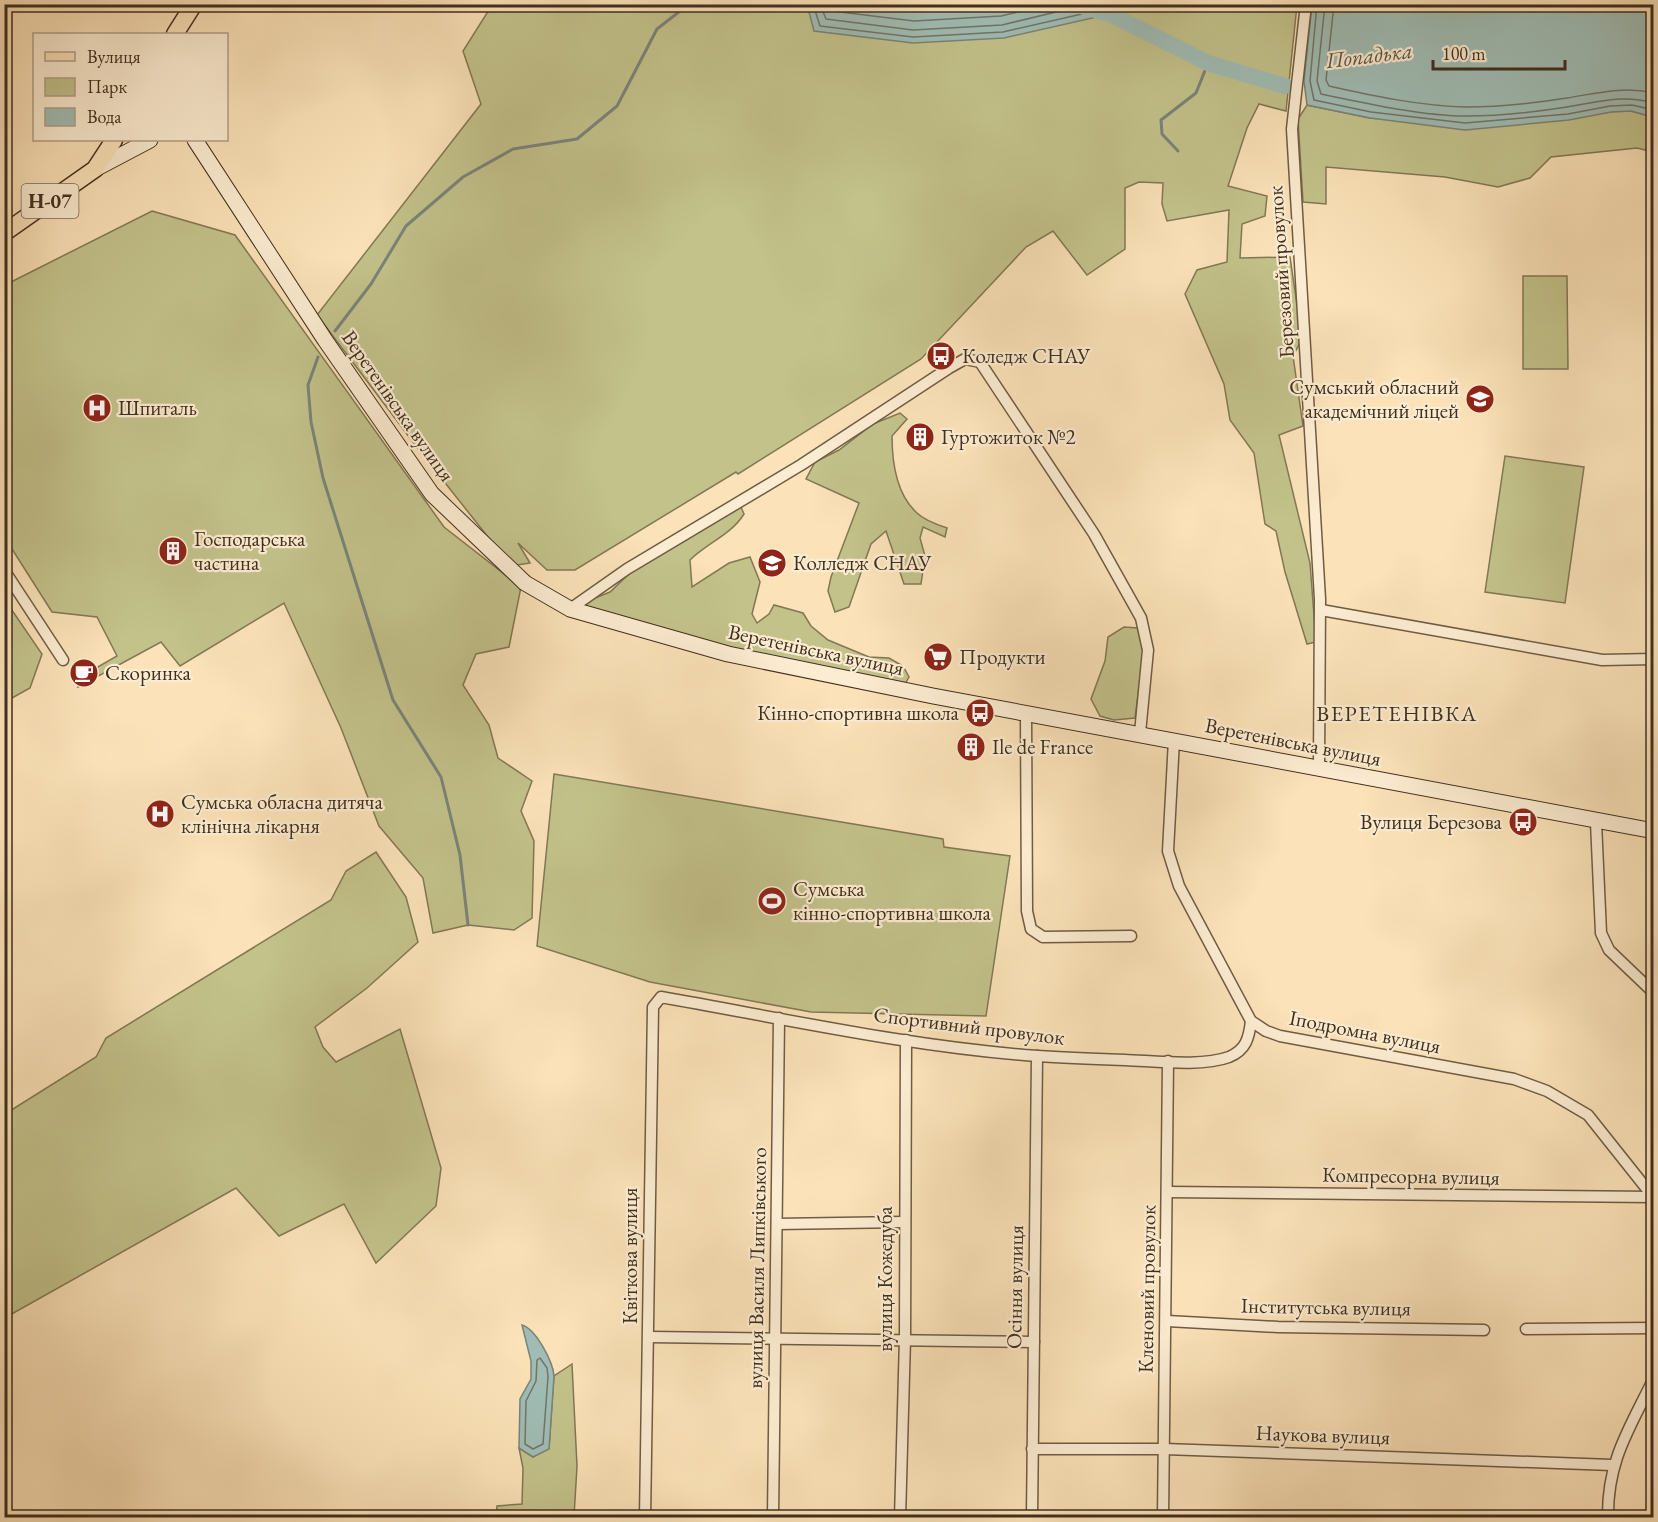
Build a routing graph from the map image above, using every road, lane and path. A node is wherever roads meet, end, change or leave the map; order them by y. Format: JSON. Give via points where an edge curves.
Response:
{"nodes":[{"id":1,"x":194,"y":4,"type":"edge"},
{"id":2,"x":1306,"y":4,"type":"edge"},
{"id":3,"x":176,"y":33,"type":"edge"},
{"id":4,"x":113,"y":141,"type":"edge"},
{"id":5,"x":148,"y":141,"type":"edge"},
{"id":6,"x":196,"y":141,"type":"edge"},
{"id":7,"x":95,"y":169,"type":"junction"},
{"id":8,"x":4,"y":233,"type":"edge"},
{"id":9,"x":4,"y":570,"type":"edge"},
{"id":10,"x":570,"y":609,"type":"junction"},
{"id":11,"x":1320,"y":610,"type":"junction"},
{"id":12,"x":1653,"y":659,"type":"edge"},
{"id":13,"x":63,"y":660,"type":"dead end"},
{"id":14,"x":1026,"y":714,"type":"junction"},
{"id":15,"x":1140,"y":733,"type":"junction"},
{"id":16,"x":1174,"y":740,"type":"junction"},
{"id":17,"x":1319,"y":767,"type":"junction"},
{"id":18,"x":1596,"y":822,"type":"junction"},
{"id":19,"x":1653,"y":831,"type":"edge"},
{"id":20,"x":1131,"y":936,"type":"dead end"},
{"id":21,"x":1653,"y":993,"type":"edge"},
{"id":22,"x":661,"y":997,"type":"joint"},
{"id":23,"x":779,"y":1018,"type":"junction"},
{"id":24,"x":1251,"y":1021,"type":"junction"},
{"id":25,"x":906,"y":1041,"type":"junction"},
{"id":26,"x":1037,"y":1056,"type":"junction"},
{"id":27,"x":1168,"y":1061,"type":"junction"},
{"id":28,"x":1168,"y":1192,"type":"junction"},
{"id":29,"x":1653,"y":1198,"type":"edge"},
{"id":30,"x":904,"y":1222,"type":"junction"},
{"id":31,"x":777,"y":1224,"type":"junction"},
{"id":32,"x":1167,"y":1321,"type":"junction"},
{"id":33,"x":1653,"y":1328,"type":"edge"},
{"id":34,"x":1526,"y":1329,"type":"dead end"},
{"id":35,"x":1484,"y":1330,"type":"dead end"},
{"id":36,"x":650,"y":1337,"type":"junction"},
{"id":37,"x":777,"y":1337,"type":"junction"},
{"id":38,"x":905,"y":1338,"type":"junction"},
{"id":39,"x":1034,"y":1342,"type":"junction"},
{"id":40,"x":1653,"y":1378,"type":"edge"},
{"id":41,"x":1032,"y":1449,"type":"junction"},
{"id":42,"x":1164,"y":1449,"type":"junction"},
{"id":43,"x":1612,"y":1465,"type":"junction"},
{"id":44,"x":645,"y":1518,"type":"edge"},
{"id":45,"x":773,"y":1518,"type":"edge"},
{"id":46,"x":900,"y":1518,"type":"edge"},
{"id":47,"x":1032,"y":1518,"type":"edge"},
{"id":48,"x":1163,"y":1518,"type":"edge"},
{"id":49,"x":1608,"y":1518,"type":"edge"}],
"edges":[{"from":1,"to":3,"type":"main road"},
{"from":2,"to":11,"type":"street","name":"Березовий провулок","via":[[1292,129]]},
{"from":4,"to":7,"type":"main road","number":"Н-07"},
{"from":5,"to":7,"type":"street"},
{"from":6,"to":10,"type":"street","name":"Веретенівська вулиця","via":[[325,340],[432,494],[525,583]]},
{"from":7,"to":8,"type":"main road","number":"Н-07"},
{"from":9,"to":13,"type":"street"},
{"from":10,"to":14,"type":"street","name":"Веретенівська вулиця","via":[[728,654]]},
{"from":10,"to":15,"type":"street","via":[[627,569],[801,465],[949,368],[965,359],[980,362],[1094,534],[1141,618],[1148,650]]},
{"from":11,"to":12,"type":"street","via":[[1602,660]]},
{"from":11,"to":17,"type":"street","name":"Березовий провулок"},
{"from":14,"to":15,"type":"street","name":"Веретенівська вулиця"},
{"from":14,"to":20,"type":"street","via":[[1027,911],[1031,929],[1043,937]]},
{"from":15,"to":16,"type":"street","name":"Веретенівська вулиця"},
{"from":16,"to":17,"type":"street","name":"Веретенівська вулиця"},
{"from":16,"to":24,"type":"street","via":[[1168,852],[1179,886]]},
{"from":17,"to":18,"type":"street","name":"Веретенівська вулиця"},
{"from":18,"to":19,"type":"street","name":"Веретенівська вулиця"},
{"from":18,"to":21,"type":"street","via":[[1601,933],[1609,950]]},
{"from":22,"to":23,"type":"street","name":"Спортивний провулок"},
{"from":22,"to":36,"type":"street","name":"Квіткова вулиця","via":[[653,1007],[652,1029]]},
{"from":23,"to":25,"type":"street","name":"Спортивний провулок"},
{"from":23,"to":31,"type":"street","name":"вулиця Василя Липківського"},
{"from":24,"to":27,"type":"street","name":"Спортивний провулок","via":[[1243,1049],[1228,1057]]},
{"from":24,"to":29,"type":"street","name":"Іподромна вулиця","via":[[1280,1036],[1514,1079],[1547,1091],[1588,1115]]},
{"from":25,"to":26,"type":"street","name":"Спортивний провулок"},
{"from":25,"to":30,"type":"street","name":"вулиця Кожедуба"},
{"from":26,"to":27,"type":"street","name":"Спортивний провулок"},
{"from":26,"to":39,"type":"street","name":"Осіння вулиця"},
{"from":27,"to":28,"type":"street","name":"Кленовий провулок"},
{"from":28,"to":29,"type":"street","name":"Компресорна вулиця"},
{"from":28,"to":32,"type":"street","name":"Кленовий провулок"},
{"from":30,"to":31,"type":"street"},
{"from":30,"to":38,"type":"street","name":"вулиця Кожедуба"},
{"from":31,"to":37,"type":"street","name":"вулиця Василя Липківського"},
{"from":32,"to":35,"type":"street","name":"Інститутська вулиця"},
{"from":32,"to":42,"type":"street","name":"Кленовий провулок"},
{"from":33,"to":34,"type":"street"},
{"from":36,"to":37,"type":"street"},
{"from":36,"to":44,"type":"street","name":"Квіткова вулиця"},
{"from":37,"to":38,"type":"street"},
{"from":37,"to":45,"type":"street","name":"вулиця Василя Липківського"},
{"from":38,"to":39,"type":"street"},
{"from":38,"to":46,"type":"street","name":"вулиця Кожедуба"},
{"from":39,"to":41,"type":"street","name":"Осіння вулиця"},
{"from":40,"to":43,"type":"street"},
{"from":41,"to":42,"type":"street","name":"Наукова вулиця"},
{"from":41,"to":47,"type":"street","name":"Осіння вулиця"},
{"from":42,"to":43,"type":"street","name":"Наукова вулиця"},
{"from":42,"to":48,"type":"street","name":"Кленовий провулок"},
{"from":43,"to":49,"type":"street","via":[[1607,1488]]}]}
